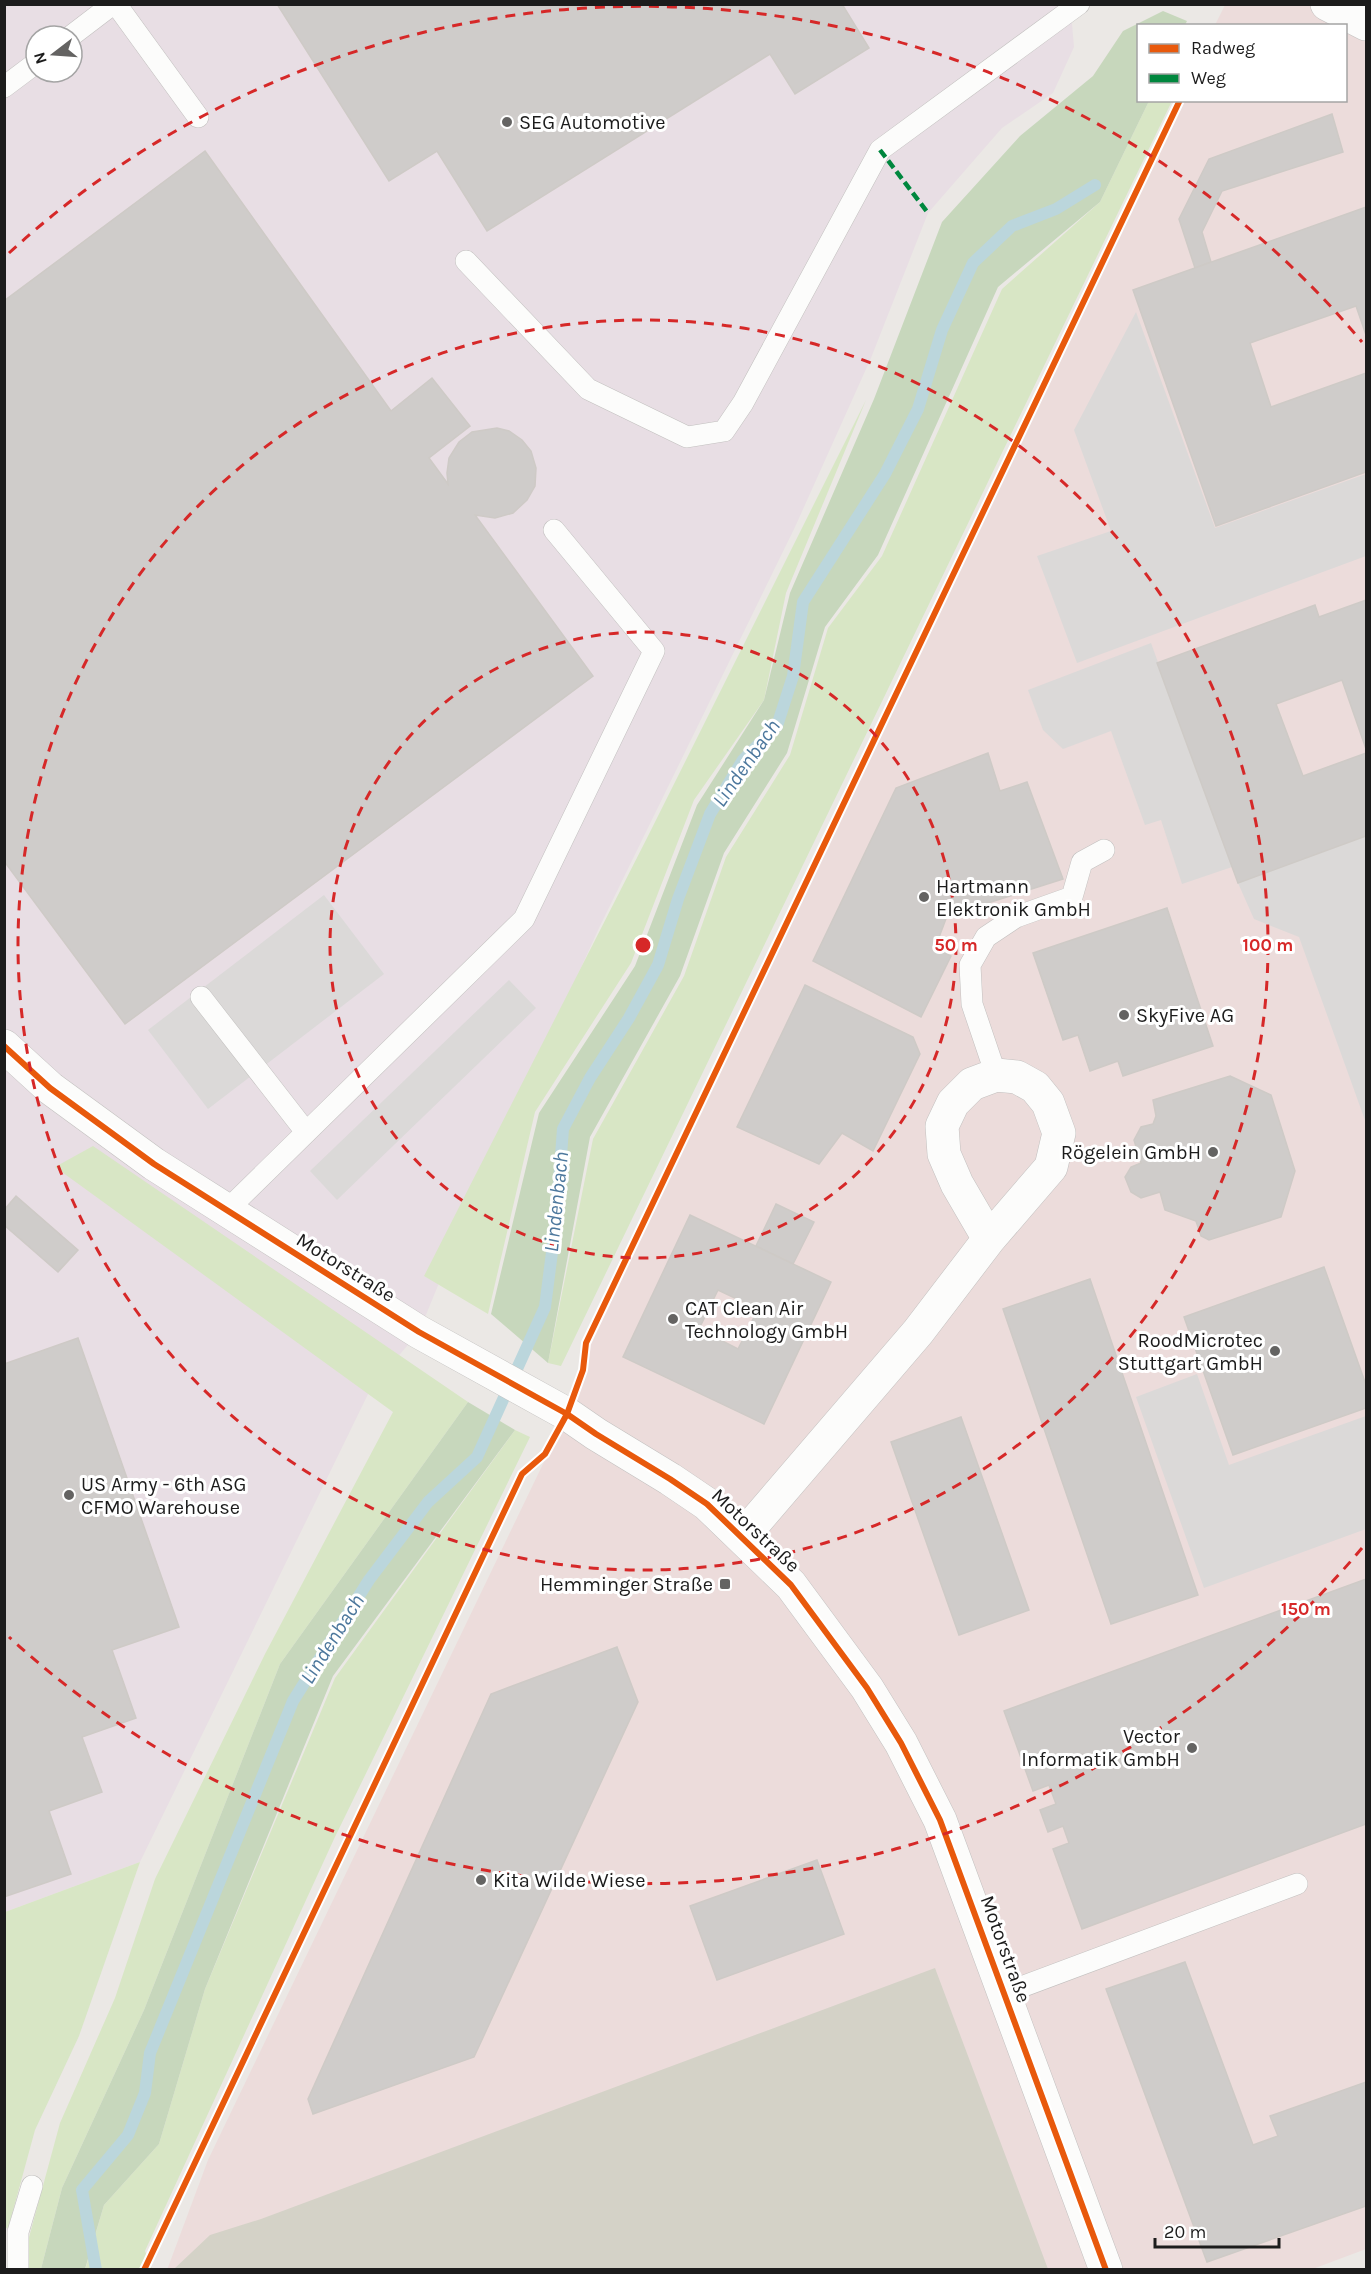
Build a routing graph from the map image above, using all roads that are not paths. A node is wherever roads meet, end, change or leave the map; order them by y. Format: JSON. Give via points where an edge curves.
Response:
{"nodes":[{"id":1,"x":114,"y":4,"type":"edge"},
{"id":2,"x":1079,"y":4,"type":"edge"},
{"id":3,"x":1327,"y":4,"type":"edge"},
{"id":4,"x":1366,"y":24,"type":"edge"},
{"id":5,"x":84,"y":26,"type":"edge"},
{"id":6,"x":24,"y":72,"type":"edge"},
{"id":7,"x":4,"y":87,"type":"edge"},
{"id":8,"x":198,"y":117,"type":"dead end"},
{"id":9,"x":466,"y":261,"type":"dead end"},
{"id":10,"x":554,"y":530,"type":"dead end"},
{"id":11,"x":1104,"y":850,"type":"dead end"},
{"id":12,"x":201,"y":997,"type":"dead end"},
{"id":13,"x":4,"y":1046,"type":"edge"},
{"id":14,"x":996,"y":1075,"type":"junction"},
{"id":15,"x":306,"y":1132,"type":"junction"},
{"id":16,"x":226,"y":1210,"type":"junction"},
{"id":17,"x":989,"y":1239,"type":"junction"},
{"id":18,"x":743,"y":1536,"type":"junction"},
{"id":19,"x":1297,"y":1884,"type":"dead end"},
{"id":20,"x":1005,"y":1993,"type":"junction"},
{"id":21,"x":32,"y":2186,"type":"dead end"},
{"id":22,"x":11,"y":2242,"type":"edge"},
{"id":23,"x":18,"y":2270,"type":"edge"},
{"id":24,"x":1106,"y":2270,"type":"edge"}],
"edges":[{"from":1,"to":5,"type":"lane"},
{"from":1,"to":8,"type":"lane"},
{"from":2,"to":9,"type":"lane","via":[[879,150],[743,403],[724,431],[687,437],[588,389]]},
{"from":3,"to":4,"type":"street"},
{"from":6,"to":7,"type":"lane"},
{"from":10,"to":15,"type":"lane","via":[[654,651],[524,919]]},
{"from":11,"to":14,"type":"lane","via":[[1082,862],[1072,897],[1016,917],[986,937],[970,965],[972,1004]]},
{"from":12,"to":15,"type":"lane"},
{"from":13,"to":16,"type":"street","name":"Motorstraße","via":[[50,1088],[153,1164]]},
{"from":14,"to":17,"type":"street","via":[[972,1084],[953,1103],[942,1126],[944,1154]]},
{"from":14,"to":17,"type":"street","name":"Motorstraße","via":[[1017,1077],[1035,1087],[1048,1103],[1059,1133],[1051,1167]]},
{"from":15,"to":16,"type":"lane"},
{"from":16,"to":18,"type":"street","name":"Motorstraße","via":[[467,1360],[567,1414],[707,1504]]},
{"from":17,"to":18,"type":"street","name":"Motorstraße","via":[[918,1332]]},
{"from":18,"to":20,"type":"street","name":"Motorstraße","via":[[791,1585],[857,1673],[901,1743],[940,1820]]},
{"from":19,"to":20,"type":"lane"},
{"from":20,"to":24,"type":"street","name":"Motorstraße"},
{"from":21,"to":22,"type":"lane","via":[[18,2232]]},
{"from":22,"to":23,"type":"lane"}]}
